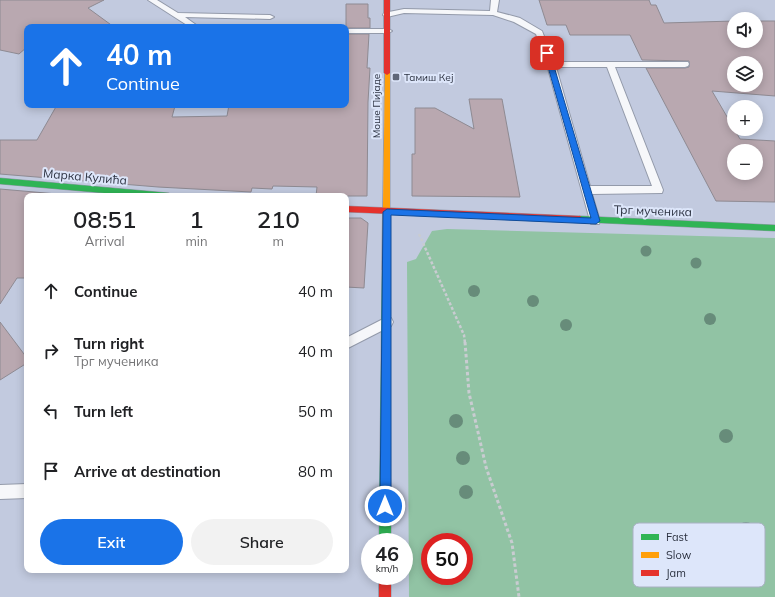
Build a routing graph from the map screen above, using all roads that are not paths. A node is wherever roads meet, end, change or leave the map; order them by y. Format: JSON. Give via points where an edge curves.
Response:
{"nodes":[{"id":1,"x":152,"y":0,"type":"edge"},
{"id":2,"x":387,"y":0,"type":"edge"},
{"id":3,"x":495,"y":0,"type":"edge"},
{"id":4,"x":493,"y":13,"type":"junction"},
{"id":5,"x":175,"y":15,"type":"junction"},
{"id":6,"x":387,"y":15,"type":"junction"},
{"id":7,"x":270,"y":17,"type":"dead end"},
{"id":8,"x":190,"y":24,"type":"edge"},
{"id":9,"x":349,"y":31,"type":"edge"},
{"id":10,"x":388,"y":31,"type":"junction"},
{"id":11,"x":610,"y":64,"type":"junction"},
{"id":12,"x":685,"y":64,"type":"dead end"},
{"id":13,"x":551,"y":65,"type":"junction"},
{"id":14,"x":0,"y":181,"type":"edge"},
{"id":15,"x":587,"y":190,"type":"junction"},
{"id":16,"x":135,"y":193,"type":"edge"},
{"id":17,"x":349,"y":209,"type":"edge"},
{"id":18,"x":387,"y":212,"type":"junction"},
{"id":19,"x":596,"y":221,"type":"junction"},
{"id":20,"x":775,"y":228,"type":"edge"},
{"id":21,"x":387,"y":322,"type":"junction"},
{"id":22,"x":349,"y":342,"type":"edge"},
{"id":23,"x":24,"y":491,"type":"edge"},
{"id":24,"x":0,"y":492,"type":"edge"},
{"id":25,"x":385,"y":533,"type":"edge"},
{"id":26,"x":385,"y":585,"type":"edge"},
{"id":27,"x":385,"y":597,"type":"edge"}],
"edges":[{"from":1,"to":5,"type":"lane"},
{"from":2,"to":6,"type":"main road","name":"Моше Пијаде"},
{"from":3,"to":4,"type":"lane"},
{"from":4,"to":6,"type":"lane","via":[[404,11]]},
{"from":4,"to":13,"type":"lane","via":[[517,20],[538,33]]},
{"from":5,"to":7,"type":"lane"},
{"from":5,"to":8,"type":"lane"},
{"from":6,"to":10,"type":"main road","name":"Моше Пијаде"},
{"from":9,"to":10,"type":"lane"},
{"from":10,"to":18,"type":"main road","name":"Моше Пијаде"},
{"from":11,"to":12,"type":"lane"},
{"from":11,"to":13,"type":"lane"},
{"from":11,"to":15,"type":"lane","via":[[658,190]]},
{"from":13,"to":15,"type":"lane"},
{"from":14,"to":16,"type":"main road","name":"Марка Кулића"},
{"from":15,"to":19,"type":"lane"},
{"from":17,"to":18,"type":"main road"},
{"from":18,"to":19,"type":"main road","name":"Трг мученика"},
{"from":18,"to":21,"type":"main road","name":"Моше Пијаде"},
{"from":19,"to":20,"type":"main road","name":"Трг мученика"},
{"from":21,"to":22,"type":"lane"},
{"from":21,"to":25,"type":"main road"},
{"from":23,"to":24,"type":"lane"},
{"from":26,"to":27,"type":"main road"}]}
